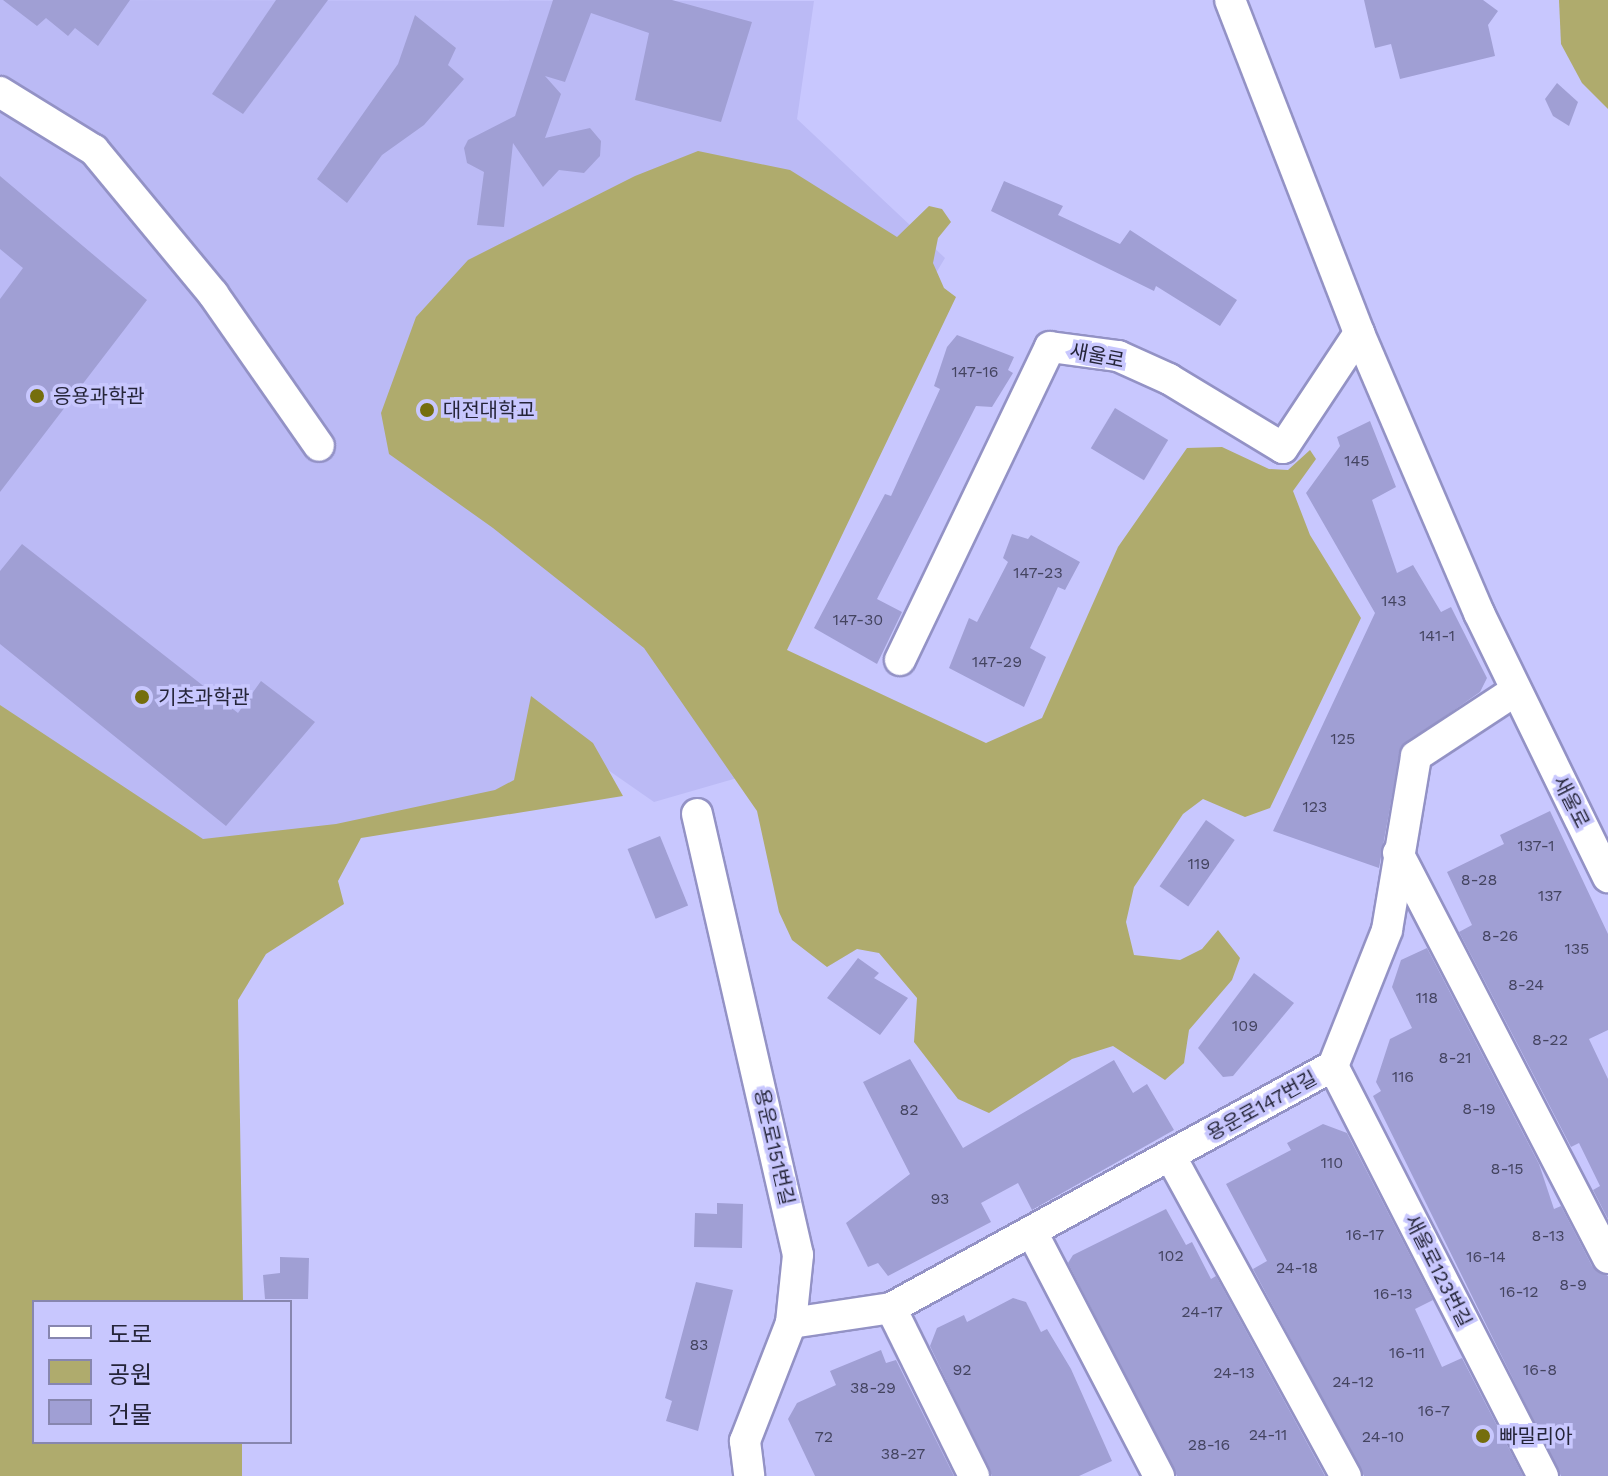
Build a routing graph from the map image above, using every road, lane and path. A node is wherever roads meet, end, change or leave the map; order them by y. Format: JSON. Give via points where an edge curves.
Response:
{"nodes":[{"id":1,"x":1230,"y":0,"type":"edge"},
{"id":2,"x":0,"y":92,"type":"edge"},
{"id":3,"x":1359,"y":333,"type":"junction"},
{"id":4,"x":319,"y":446,"type":"dead end"},
{"id":5,"x":900,"y":660,"type":"dead end"},
{"id":6,"x":1515,"y":691,"type":"junction"},
{"id":7,"x":697,"y":814,"type":"dead end"},
{"id":8,"x":1398,"y":853,"type":"junction"},
{"id":9,"x":1608,"y":877,"type":"edge"},
{"id":10,"x":1333,"y":1066,"type":"junction"},
{"id":11,"x":1171,"y":1157,"type":"junction"},
{"id":12,"x":1033,"y":1234,"type":"junction"},
{"id":13,"x":1608,"y":1258,"type":"edge"},
{"id":14,"x":891,"y":1308,"type":"junction"},
{"id":15,"x":791,"y":1323,"type":"junction"},
{"id":16,"x":749,"y":1476,"type":"edge"},
{"id":17,"x":974,"y":1476,"type":"edge"},
{"id":18,"x":1159,"y":1476,"type":"edge"},
{"id":19,"x":1346,"y":1476,"type":"edge"},
{"id":20,"x":1543,"y":1476,"type":"edge"}],
"edges":[{"from":1,"to":3,"type":"street","name":"새울로"},
{"from":2,"to":4,"type":"street","via":[[94,150],[205,282]]},
{"from":3,"to":5,"type":"street","name":"새울로","via":[[1283,448],[1169,379],[1118,356],[1050,347]]},
{"from":3,"to":6,"type":"street","name":"새울로"},
{"from":6,"to":8,"type":"street","name":"용운로147번길","via":[[1416,756]]},
{"from":6,"to":9,"type":"street","name":"새울로"},
{"from":7,"to":15,"type":"street","name":"용운로151번길","via":[[798,1255]]},
{"from":8,"to":10,"type":"street","name":"용운로147번길","via":[[1387,930]]},
{"from":8,"to":13,"type":"street"},
{"from":10,"to":11,"type":"street","name":"용운로147번길"},
{"from":10,"to":20,"type":"street","name":"새울로123번길"},
{"from":11,"to":12,"type":"street","name":"용운로147번길"},
{"from":11,"to":19,"type":"street"},
{"from":12,"to":14,"type":"street","name":"용운로147번길"},
{"from":12,"to":18,"type":"street"},
{"from":14,"to":15,"type":"street","name":"용운로147번길"},
{"from":14,"to":17,"type":"street"},
{"from":15,"to":16,"type":"street","name":"용운로151번길","via":[[745,1441]]}]}
